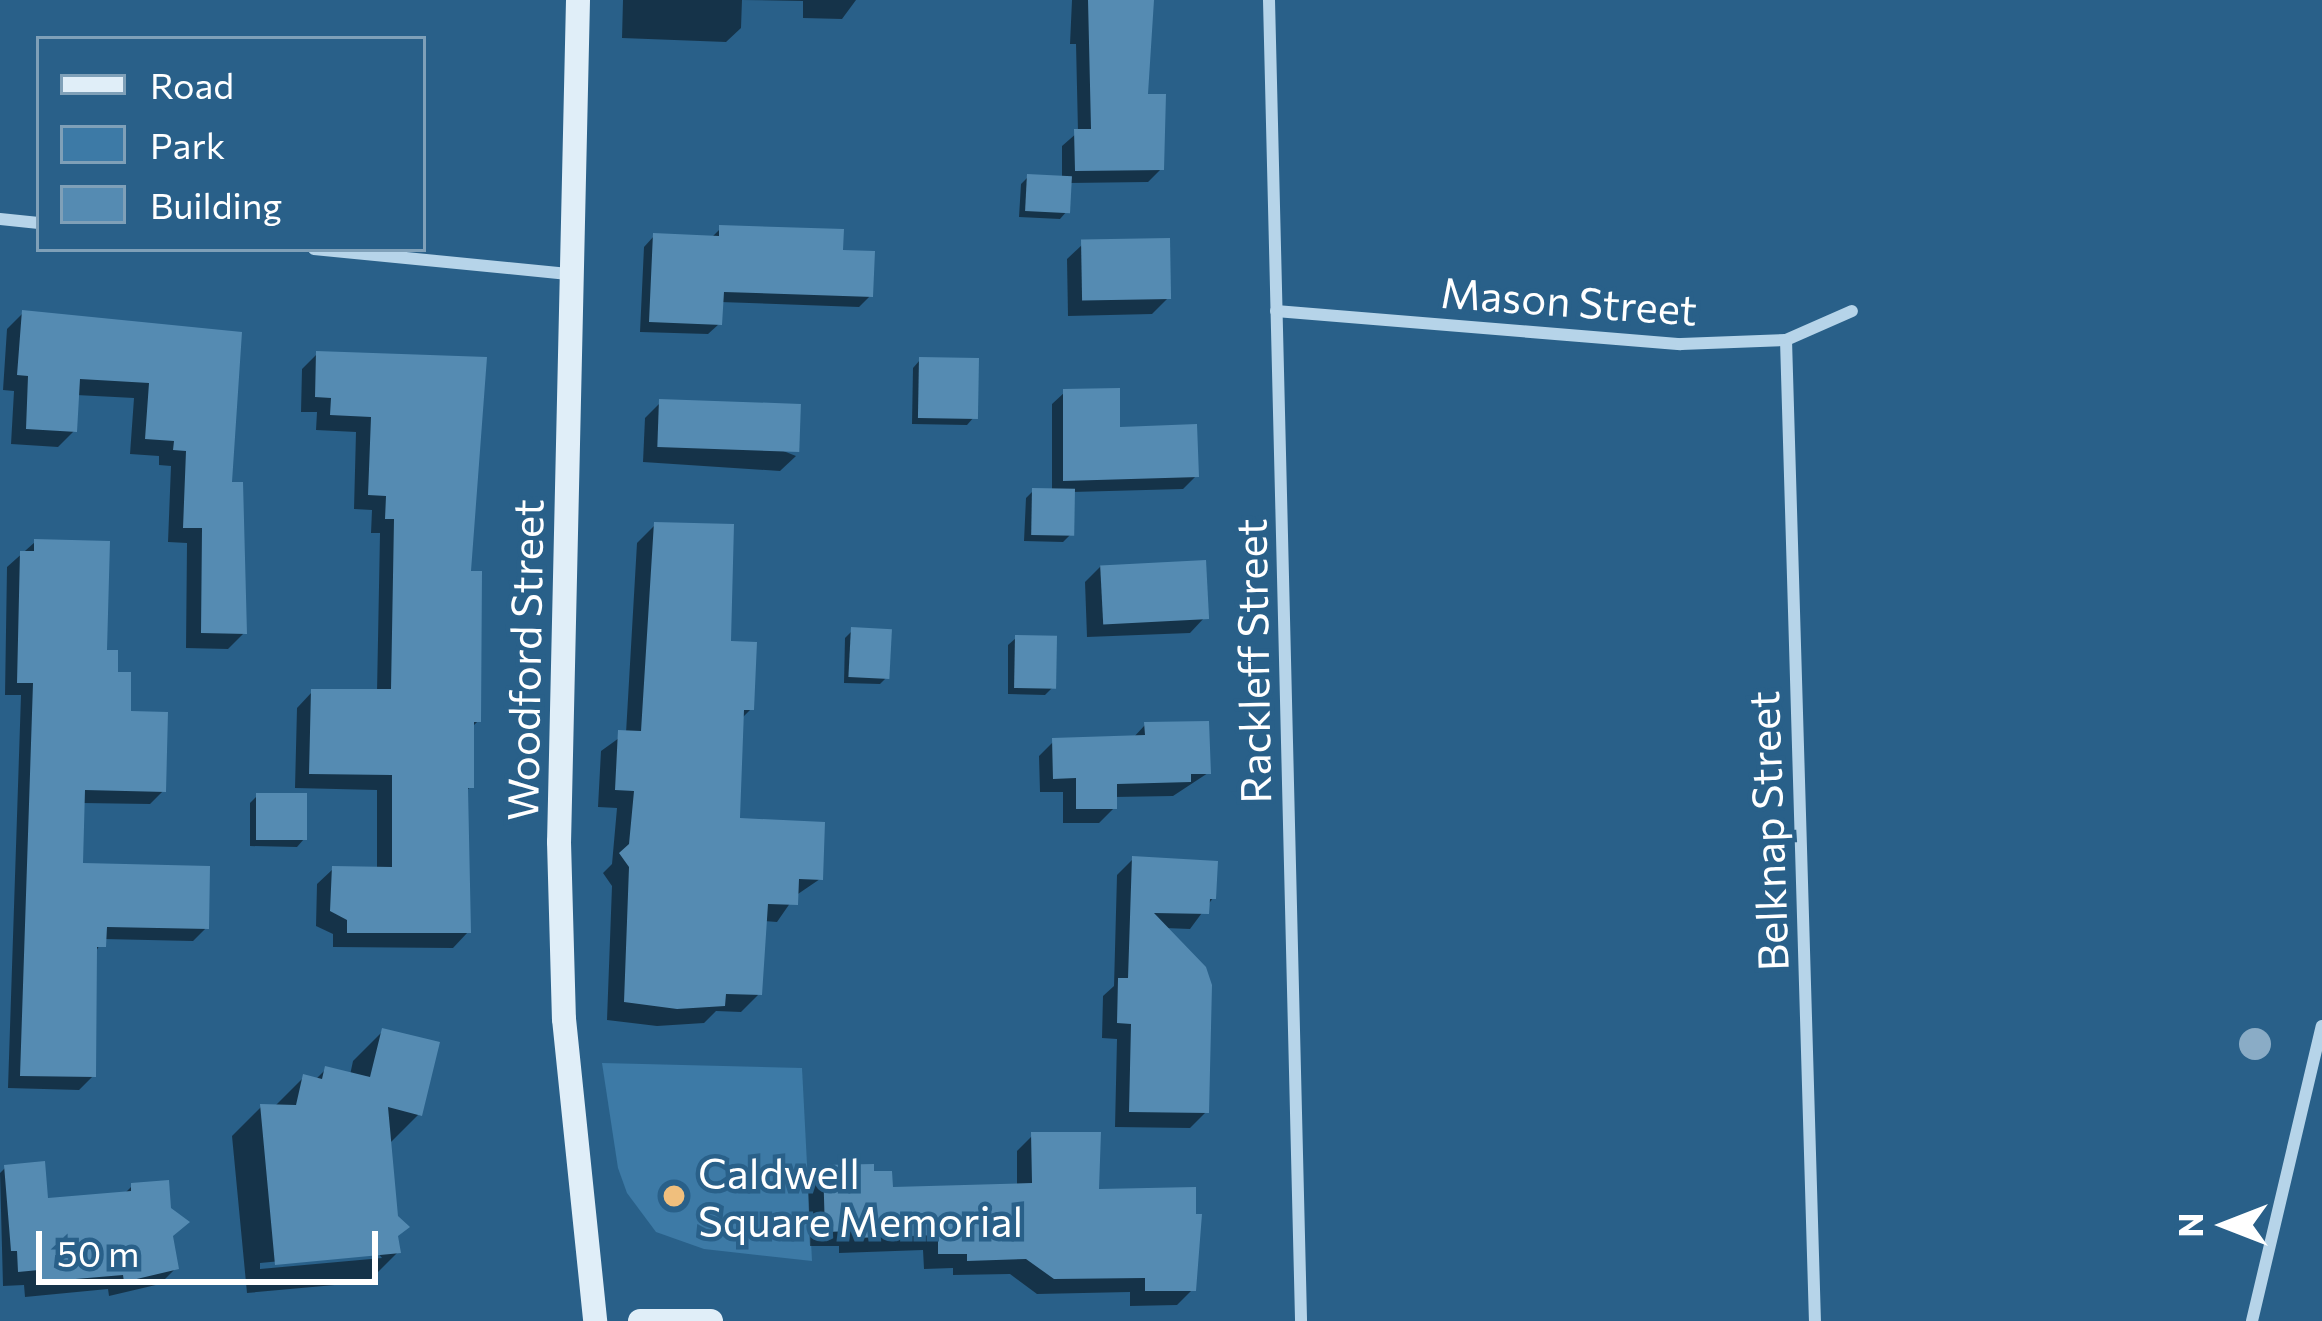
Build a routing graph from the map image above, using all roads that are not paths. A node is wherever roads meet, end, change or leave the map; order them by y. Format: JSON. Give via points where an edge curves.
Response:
{"nodes":[{"id":1,"x":578,"y":0,"type":"edge"},
{"id":2,"x":1269,"y":0,"type":"edge"},
{"id":3,"x":0,"y":219,"type":"edge"},
{"id":4,"x":36,"y":223,"type":"edge"},
{"id":5,"x":345,"y":252,"type":"edge"},
{"id":6,"x":571,"y":274,"type":"junction"},
{"id":7,"x":1852,"y":310,"type":"dead end"},
{"id":8,"x":1276,"y":311,"type":"junction"},
{"id":9,"x":1786,"y":340,"type":"junction"},
{"id":10,"x":2322,"y":1026,"type":"edge"},
{"id":11,"x":595,"y":1321,"type":"edge"},
{"id":12,"x":640,"y":1321,"type":"edge"},
{"id":13,"x":711,"y":1321,"type":"edge"},
{"id":14,"x":1301,"y":1321,"type":"edge"},
{"id":15,"x":1815,"y":1321,"type":"edge"},
{"id":16,"x":2252,"y":1321,"type":"edge"}],
"edges":[{"from":1,"to":6,"type":"main road","name":"Woodford Street"},
{"from":2,"to":8,"type":"street","name":"Rackleff Street"},
{"from":3,"to":4,"type":"street"},
{"from":5,"to":6,"type":"street"},
{"from":6,"to":11,"type":"main road","name":"Woodford Street","via":[[559,842],[564,1019]]},
{"from":7,"to":9,"type":"street","name":"Mason Street"},
{"from":8,"to":9,"type":"street","name":"Mason Street","via":[[1633,342]]},
{"from":8,"to":14,"type":"street","name":"Rackleff Street"},
{"from":9,"to":15,"type":"street","name":"Belknap Street"},
{"from":10,"to":16,"type":"street"},
{"from":12,"to":13,"type":"main road"}]}
